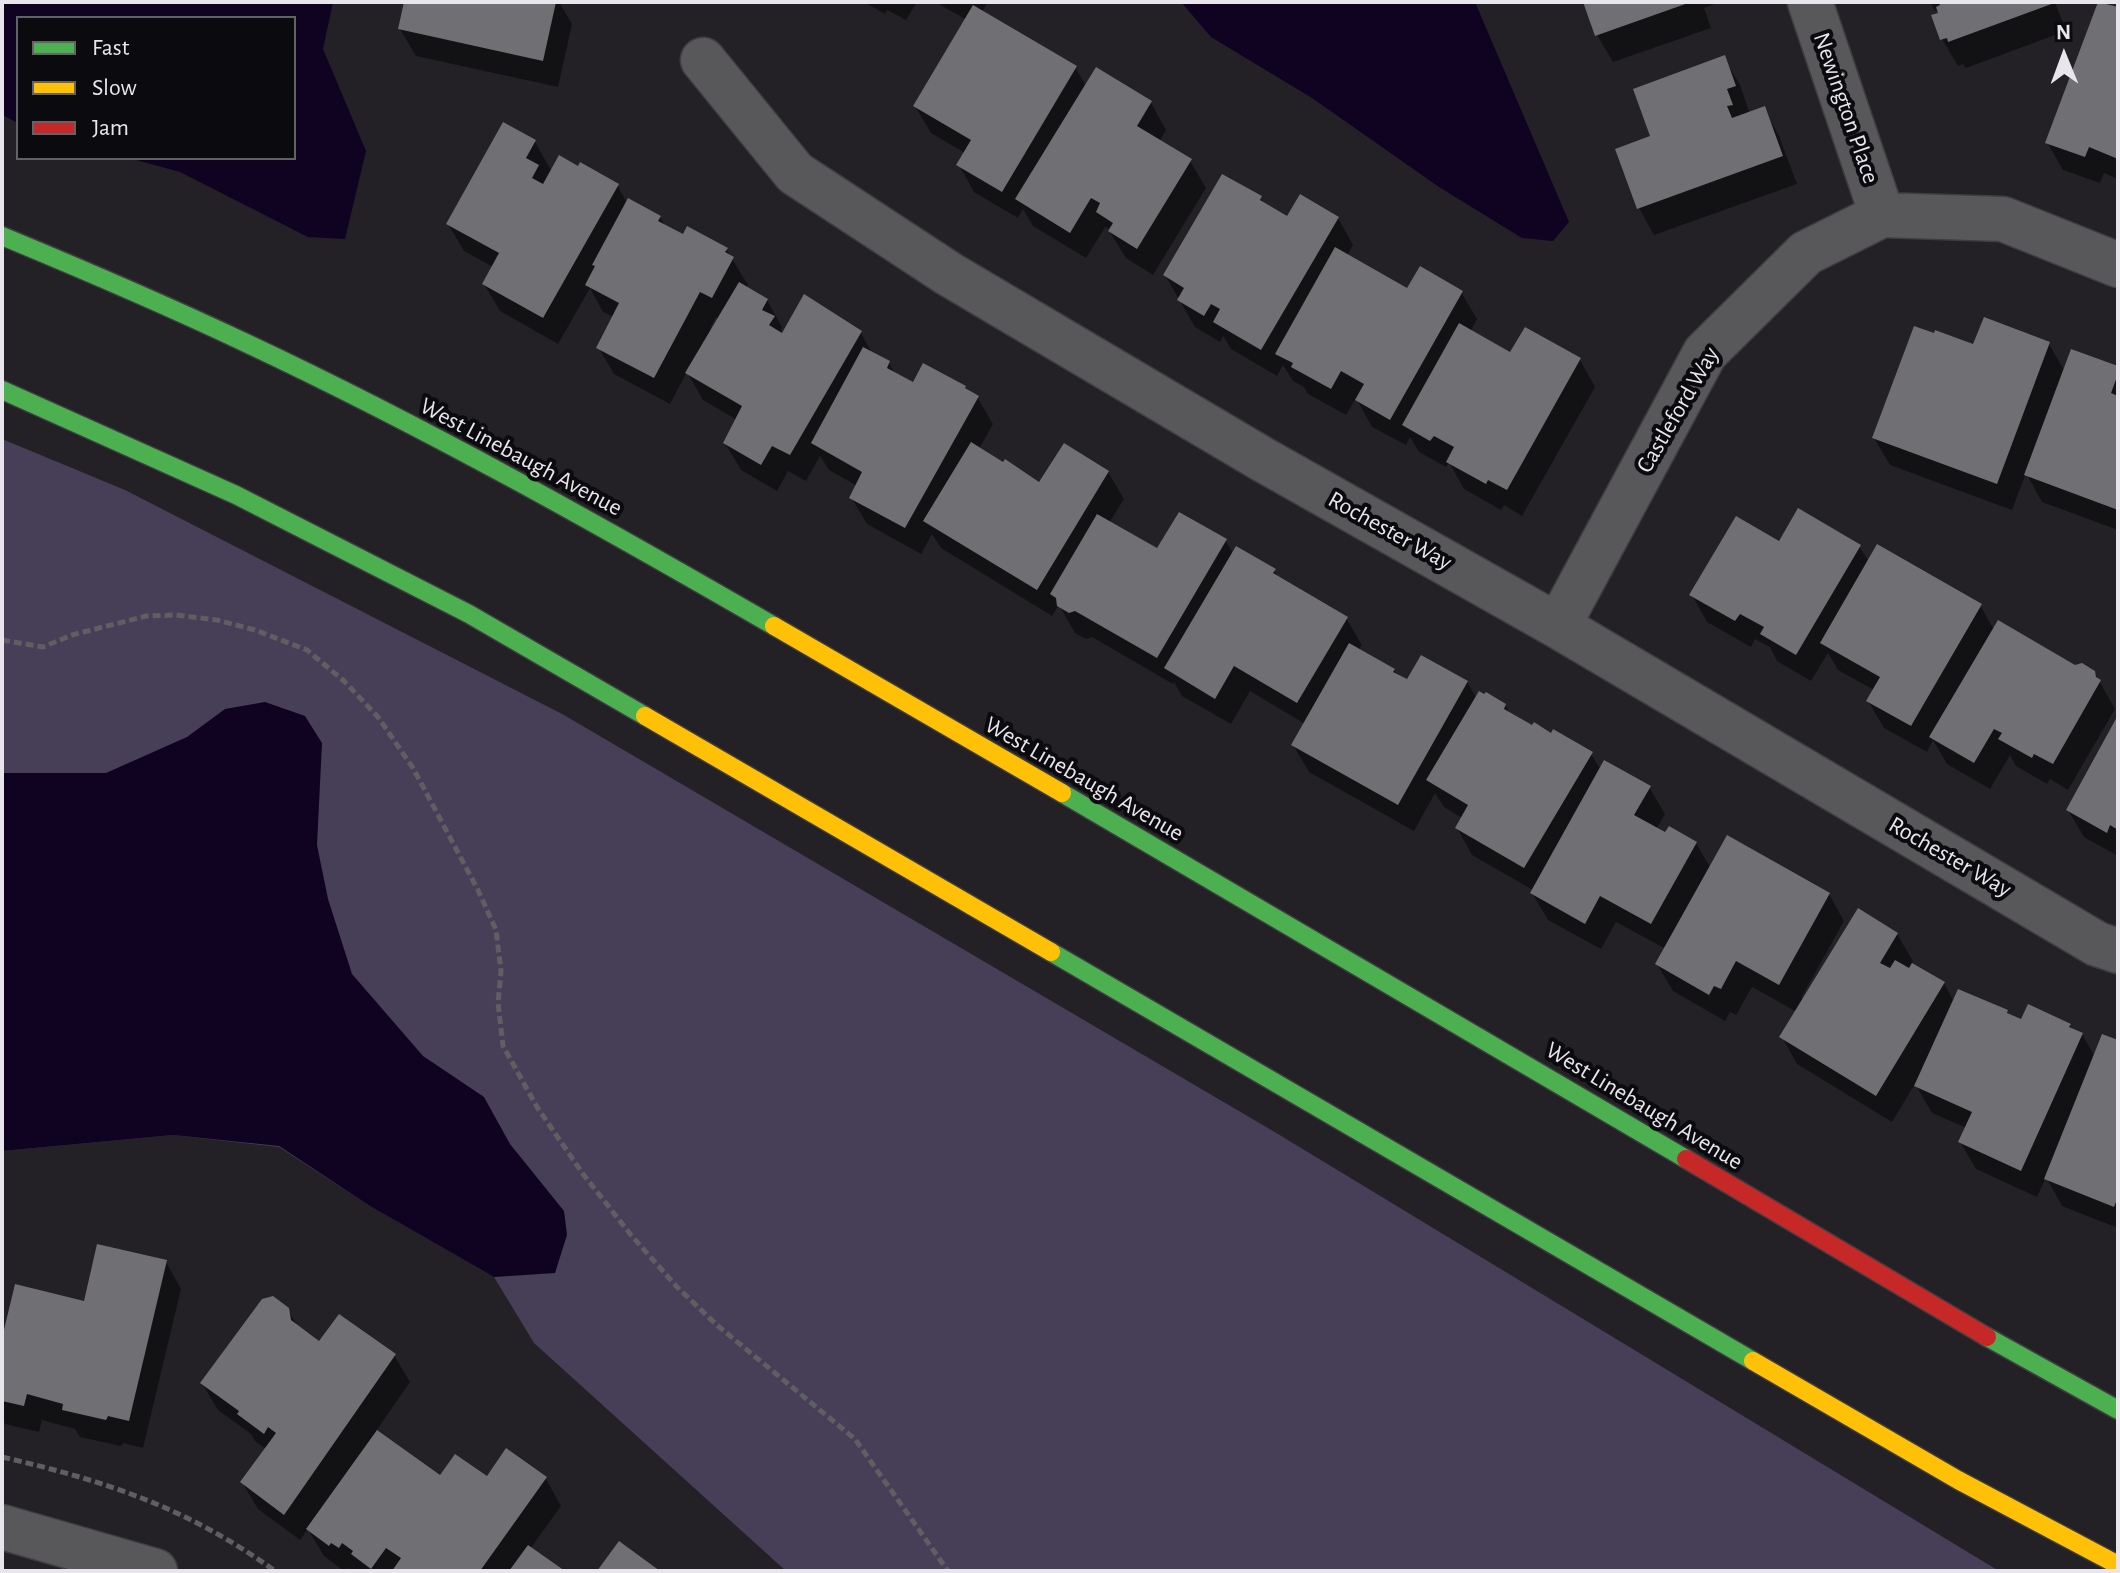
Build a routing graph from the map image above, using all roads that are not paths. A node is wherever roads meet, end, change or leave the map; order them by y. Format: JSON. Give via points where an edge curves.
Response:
{"nodes":[{"id":1,"x":1810,"y":2,"type":"edge"},
{"id":2,"x":703,"y":60,"type":"dead end"},
{"id":3,"x":1882,"y":215,"type":"junction"},
{"id":4,"x":2,"y":236,"type":"edge"},
{"id":5,"x":2118,"y":265,"type":"edge"},
{"id":6,"x":2,"y":390,"type":"edge"},
{"id":7,"x":1558,"y":626,"type":"junction"},
{"id":8,"x":2118,"y":951,"type":"edge"},
{"id":9,"x":2118,"y":1410,"type":"edge"},
{"id":10,"x":2,"y":1527,"type":"edge"},
{"id":11,"x":2118,"y":1565,"type":"edge"},
{"id":12,"x":155,"y":1571,"type":"edge"}],
"edges":[{"from":1,"to":3,"type":"street","name":"Newington Place"},
{"from":2,"to":7,"type":"street","name":"Rochester Way","via":[[795,173],[976,290]]},
{"from":3,"to":5,"type":"street","name":"Castleford Way","via":[[2003,219]]},
{"from":3,"to":7,"type":"street","name":"Castleford Way","via":[[1806,253],[1705,353]]},
{"from":4,"to":9,"type":"main road","name":"West Linebaugh Avenue","via":[[298,365],[580,515]]},
{"from":6,"to":11,"type":"main road","via":[[236,495],[469,614],[1917,1456]]},
{"from":7,"to":8,"type":"street","name":"Rochester Way","via":[[2097,944]]},
{"from":10,"to":12,"type":"street"}]}
